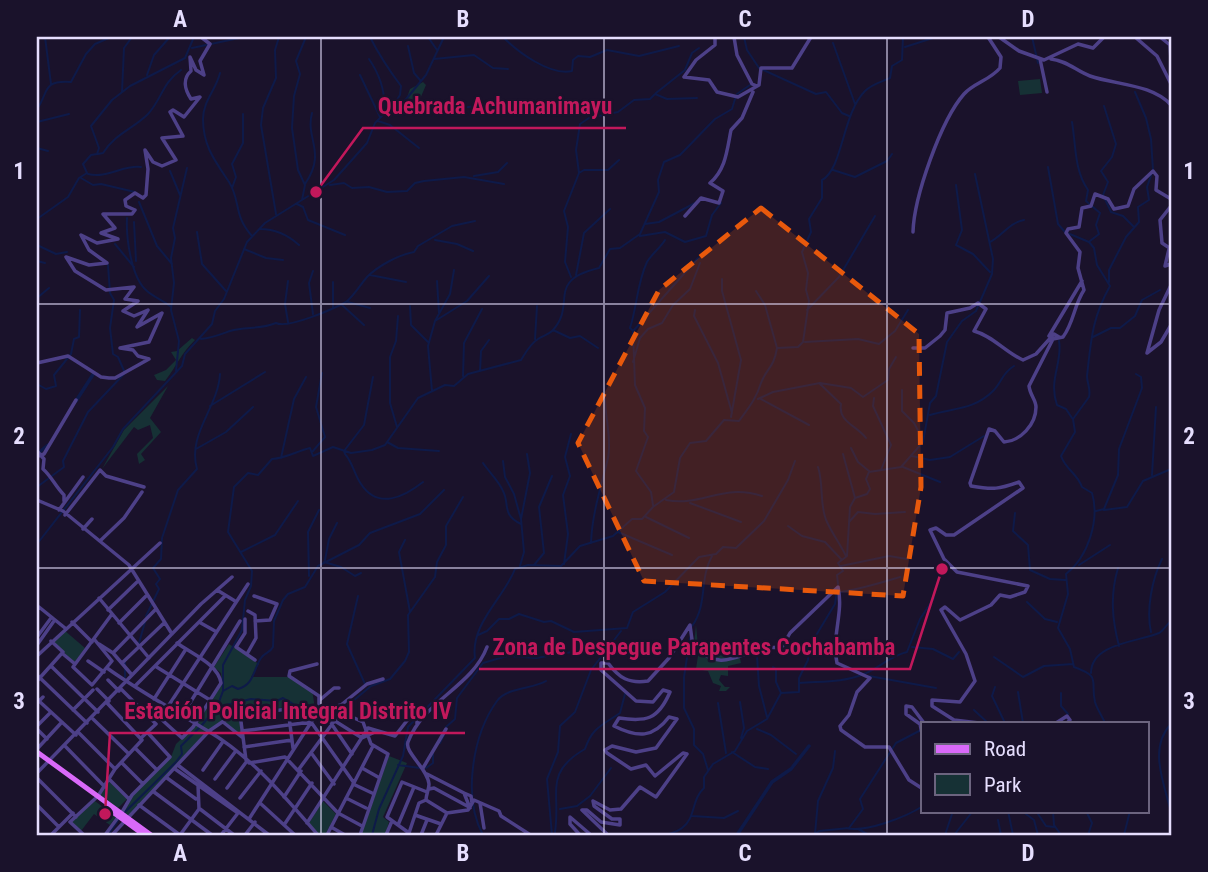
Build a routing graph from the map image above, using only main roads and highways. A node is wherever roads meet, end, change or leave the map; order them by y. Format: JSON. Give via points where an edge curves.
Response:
{"nodes":[{"id":1,"x":37,"y":752,"type":"edge"},
{"id":2,"x":123,"y":817,"type":"junction"},
{"id":3,"x":141,"y":835,"type":"edge"},
{"id":4,"x":151,"y":835,"type":"edge"}],
"edges":[{"from":1,"to":2,"type":"main road","via":[[47,764]]},
{"from":2,"to":3,"type":"main road"},
{"from":2,"to":4,"type":"main road"}]}
